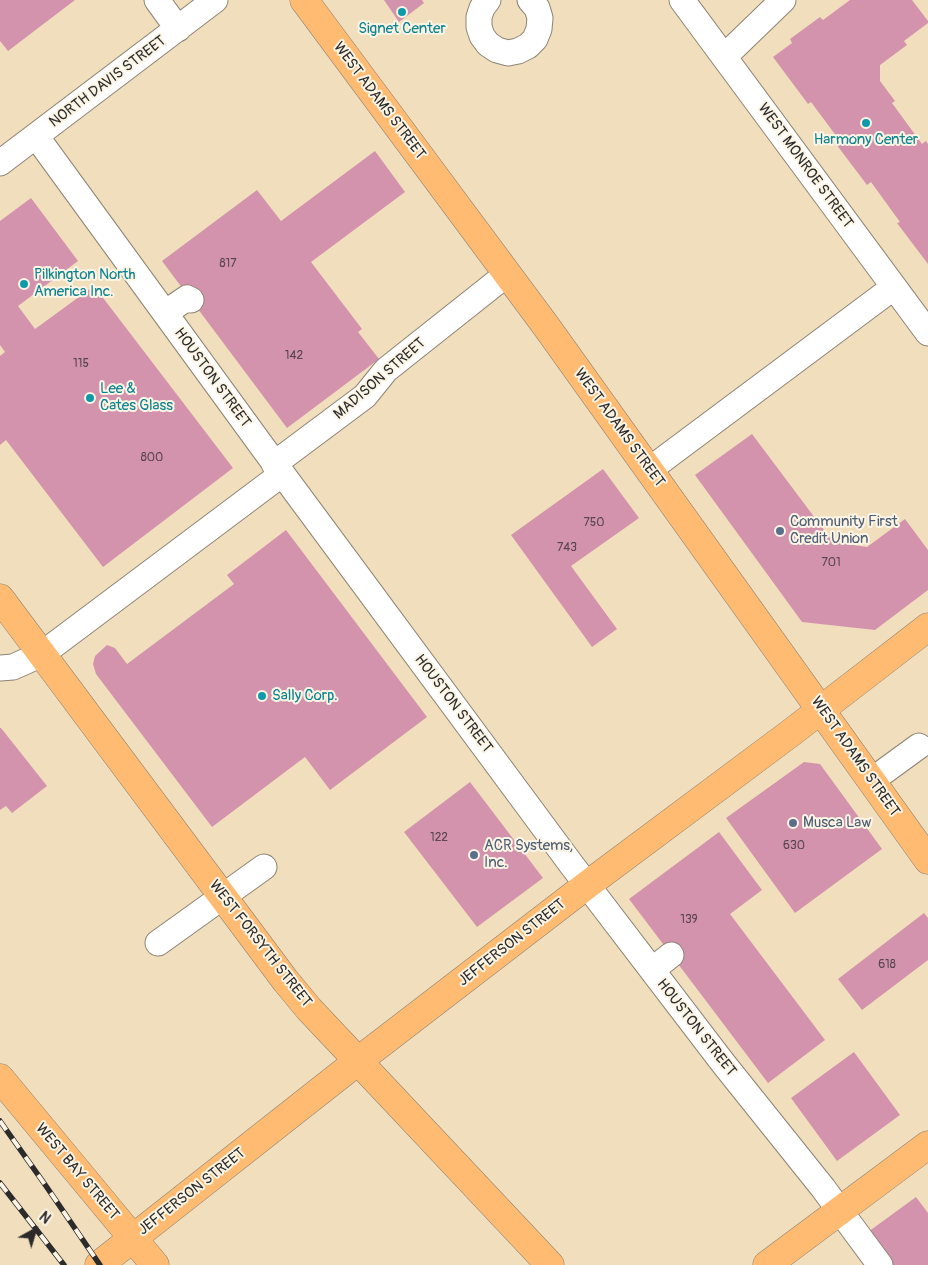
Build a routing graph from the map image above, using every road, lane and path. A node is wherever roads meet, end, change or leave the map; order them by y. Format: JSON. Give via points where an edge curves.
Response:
{"nodes":[{"id":1,"x":157,"y":0,"type":"edge"},
{"id":2,"x":215,"y":0,"type":"edge"},
{"id":3,"x":304,"y":0,"type":"edge"},
{"id":4,"x":488,"y":0,"type":"edge"},
{"id":5,"x":532,"y":0,"type":"edge"},
{"id":6,"x":682,"y":0,"type":"edge"},
{"id":7,"x":783,"y":0,"type":"edge"},
{"id":8,"x":178,"y":29,"type":"junction"},
{"id":9,"x":724,"y":57,"type":"junction"},
{"id":10,"x":36,"y":136,"type":"junction"},
{"id":11,"x":0,"y":163,"type":"edge"},
{"id":12,"x":507,"y":274,"type":"junction"},
{"id":13,"x":894,"y":287,"type":"junction"},
{"id":14,"x":191,"y":300,"type":"dead end"},
{"id":15,"x":165,"y":313,"type":"junction"},
{"id":16,"x":928,"y":333,"type":"edge"},
{"id":17,"x":278,"y":469,"type":"junction"},
{"id":18,"x":649,"y":470,"type":"junction"},
{"id":19,"x":0,"y":598,"type":"edge"},
{"id":20,"x":928,"y":627,"type":"edge"},
{"id":21,"x":42,"y":654,"type":"junction"},
{"id":22,"x":0,"y":668,"type":"edge"},
{"id":23,"x":821,"y":710,"type":"junction"},
{"id":24,"x":919,"y":746,"type":"dead end"},
{"id":25,"x":872,"y":781,"type":"junction"},
{"id":26,"x":928,"y":860,"type":"edge"},
{"id":27,"x":264,"y":868,"type":"dead end"},
{"id":28,"x":587,"y":885,"type":"junction"},
{"id":29,"x":223,"y":897,"type":"junction"},
{"id":30,"x":158,"y":944,"type":"dead end"},
{"id":31,"x":672,"y":955,"type":"dead end"},
{"id":32,"x":652,"y":970,"type":"junction"},
{"id":33,"x":358,"y":1061,"type":"junction"},
{"id":34,"x":0,"y":1078,"type":"edge"},
{"id":35,"x":928,"y":1145,"type":"edge"},
{"id":36,"x":840,"y":1211,"type":"junction"},
{"id":37,"x":132,"y":1239,"type":"junction"},
{"id":38,"x":99,"y":1265,"type":"edge"},
{"id":39,"x":155,"y":1265,"type":"edge"},
{"id":40,"x":550,"y":1265,"type":"edge"},
{"id":41,"x":767,"y":1265,"type":"edge"},
{"id":42,"x":880,"y":1265,"type":"edge"}],
"edges":[{"from":1,"to":8,"type":"street"},
{"from":2,"to":8,"type":"street","name":"NORTH DAVIS STREET"},
{"from":3,"to":12,"type":"main road","name":"WEST ADAMS STREET"},
{"from":4,"to":5,"type":"street","via":[[479,17],[482,36],[497,50],[508,53],[528,46],[535,39],[540,18]]},
{"from":6,"to":9,"type":"street","name":"WEST MONROE STREET"},
{"from":7,"to":9,"type":"street"},
{"from":8,"to":10,"type":"street","name":"NORTH DAVIS STREET"},
{"from":9,"to":13,"type":"street","name":"WEST MONROE STREET"},
{"from":10,"to":11,"type":"street","name":"NORTH DAVIS STREET"},
{"from":10,"to":15,"type":"street","name":"HOUSTON STREET"},
{"from":12,"to":17,"type":"street","name":"MADISON STREET","via":[[386,370],[365,396]]},
{"from":12,"to":18,"type":"main road","name":"WEST ADAMS STREET"},
{"from":13,"to":16,"type":"street","name":"WEST MONROE STREET"},
{"from":13,"to":18,"type":"street"},
{"from":14,"to":15,"type":"street","via":[[187,298]]},
{"from":15,"to":17,"type":"street","name":"HOUSTON STREET"},
{"from":17,"to":21,"type":"street","name":"MADISON STREET"},
{"from":17,"to":28,"type":"street","name":"HOUSTON STREET"},
{"from":18,"to":23,"type":"main road","name":"WEST ADAMS STREET"},
{"from":19,"to":21,"type":"main road","name":"WEST FORSYTH STREET"},
{"from":20,"to":23,"type":"main road","name":"JEFFERSON STREET"},
{"from":21,"to":22,"type":"street","name":"MADISON STREET","via":[[13,667]]},
{"from":21,"to":29,"type":"main road","name":"WEST FORSYTH STREET"},
{"from":23,"to":25,"type":"main road","name":"WEST ADAMS STREET"},
{"from":23,"to":28,"type":"main road","name":"JEFFERSON STREET"},
{"from":24,"to":25,"type":"street"},
{"from":25,"to":26,"type":"main road","name":"WEST ADAMS STREET"},
{"from":27,"to":29,"type":"street"},
{"from":28,"to":32,"type":"street","name":"HOUSTON STREET"},
{"from":28,"to":33,"type":"main road","name":"JEFFERSON STREET"},
{"from":29,"to":30,"type":"street"},
{"from":29,"to":33,"type":"main road","name":"WEST FORSYTH STREET","via":[[309,1009]]},
{"from":31,"to":32,"type":"street"},
{"from":32,"to":36,"type":"street","name":"HOUSTON STREET"},
{"from":33,"to":37,"type":"main road","name":"JEFFERSON STREET"},
{"from":33,"to":40,"type":"main road","name":"WEST FORSYTH STREET"},
{"from":34,"to":37,"type":"main road","name":"WEST BAY STREET"},
{"from":35,"to":36,"type":"main road"},
{"from":36,"to":41,"type":"main road"},
{"from":36,"to":42,"type":"street","name":"HOUSTON STREET"},
{"from":37,"to":38,"type":"main road","name":"JEFFERSON STREET"},
{"from":37,"to":39,"type":"main road","name":"WEST BAY STREET"}]}
